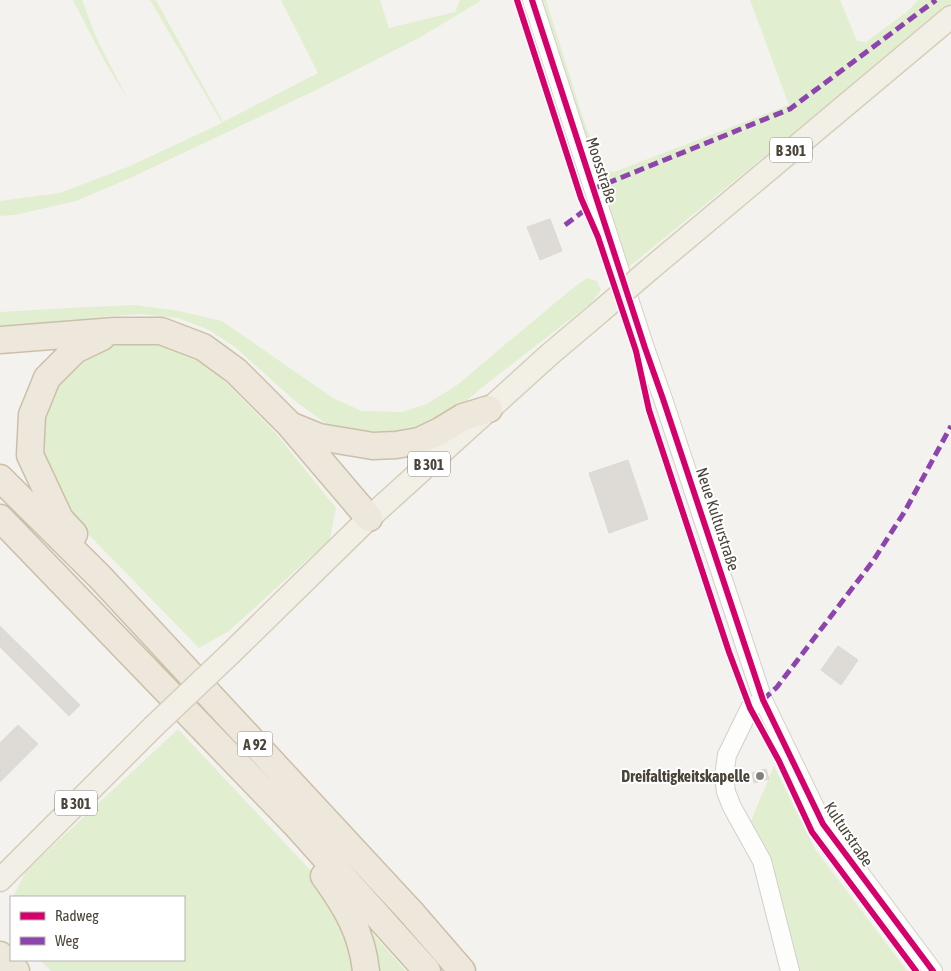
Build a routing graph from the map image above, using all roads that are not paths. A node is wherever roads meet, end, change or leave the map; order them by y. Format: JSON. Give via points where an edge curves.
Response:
{"nodes":[{"id":1,"x":532,"y":0,"type":"edge"},
{"id":2,"x":951,"y":17,"type":"edge"},
{"id":3,"x":115,"y":332,"type":"junction"},
{"id":4,"x":0,"y":340,"type":"edge"},
{"id":5,"x":645,"y":348,"type":"joint"},
{"id":6,"x":489,"y":409,"type":"junction"},
{"id":7,"x":289,"y":424,"type":"junction"},
{"id":8,"x":0,"y":478,"type":"edge"},
{"id":9,"x":0,"y":518,"type":"edge"},
{"id":10,"x":369,"y":518,"type":"junction"},
{"id":11,"x":100,"y":577,"type":"junction"},
{"id":12,"x":763,"y":700,"type":"junction"},
{"id":13,"x":297,"y":826,"type":"junction"},
{"id":14,"x":0,"y":880,"type":"edge"},
{"id":15,"x":366,"y":971,"type":"edge"},
{"id":16,"x":427,"y":971,"type":"edge"},
{"id":17,"x":462,"y":971,"type":"edge"},
{"id":18,"x":790,"y":971,"type":"edge"},
{"id":19,"x":933,"y":971,"type":"edge"}],
"edges":[{"from":1,"to":5,"type":"street","name":"Moosstraße"},
{"from":2,"to":6,"type":"main road","number":"B 301","bridge":true,"via":[[650,269]]},
{"from":3,"to":4,"type":"highway"},
{"from":3,"to":7,"type":"highway","via":[[161,331],[203,347],[236,371]]},
{"from":3,"to":11,"type":"highway","via":[[75,350],[47,378],[32,415],[30,455],[60,519],[90,553]]},
{"from":5,"to":12,"type":"street","name":"Neue Kulturstraße"},
{"from":6,"to":7,"type":"highway","via":[[463,417],[419,440],[396,445],[373,446],[318,438]]},
{"from":6,"to":10,"type":"main road","number":"B 301"},
{"from":7,"to":10,"type":"highway"},
{"from":8,"to":11,"type":"highway","number":"A 92"},
{"from":9,"to":13,"type":"highway","number":"A 92"},
{"from":10,"to":14,"type":"main road","number":"B 301","bridge":true},
{"from":11,"to":17,"type":"highway","number":"A 92"},
{"from":12,"to":18,"type":"street","via":[[750,708],[727,754],[724,776],[732,807],[762,861]]},
{"from":12,"to":19,"type":"street","name":"Kulturstraße","via":[[822,824]]},
{"from":13,"to":15,"type":"highway","via":[[308,855],[349,914],[363,950]]},
{"from":13,"to":16,"type":"highway","number":"A 92"}]}
